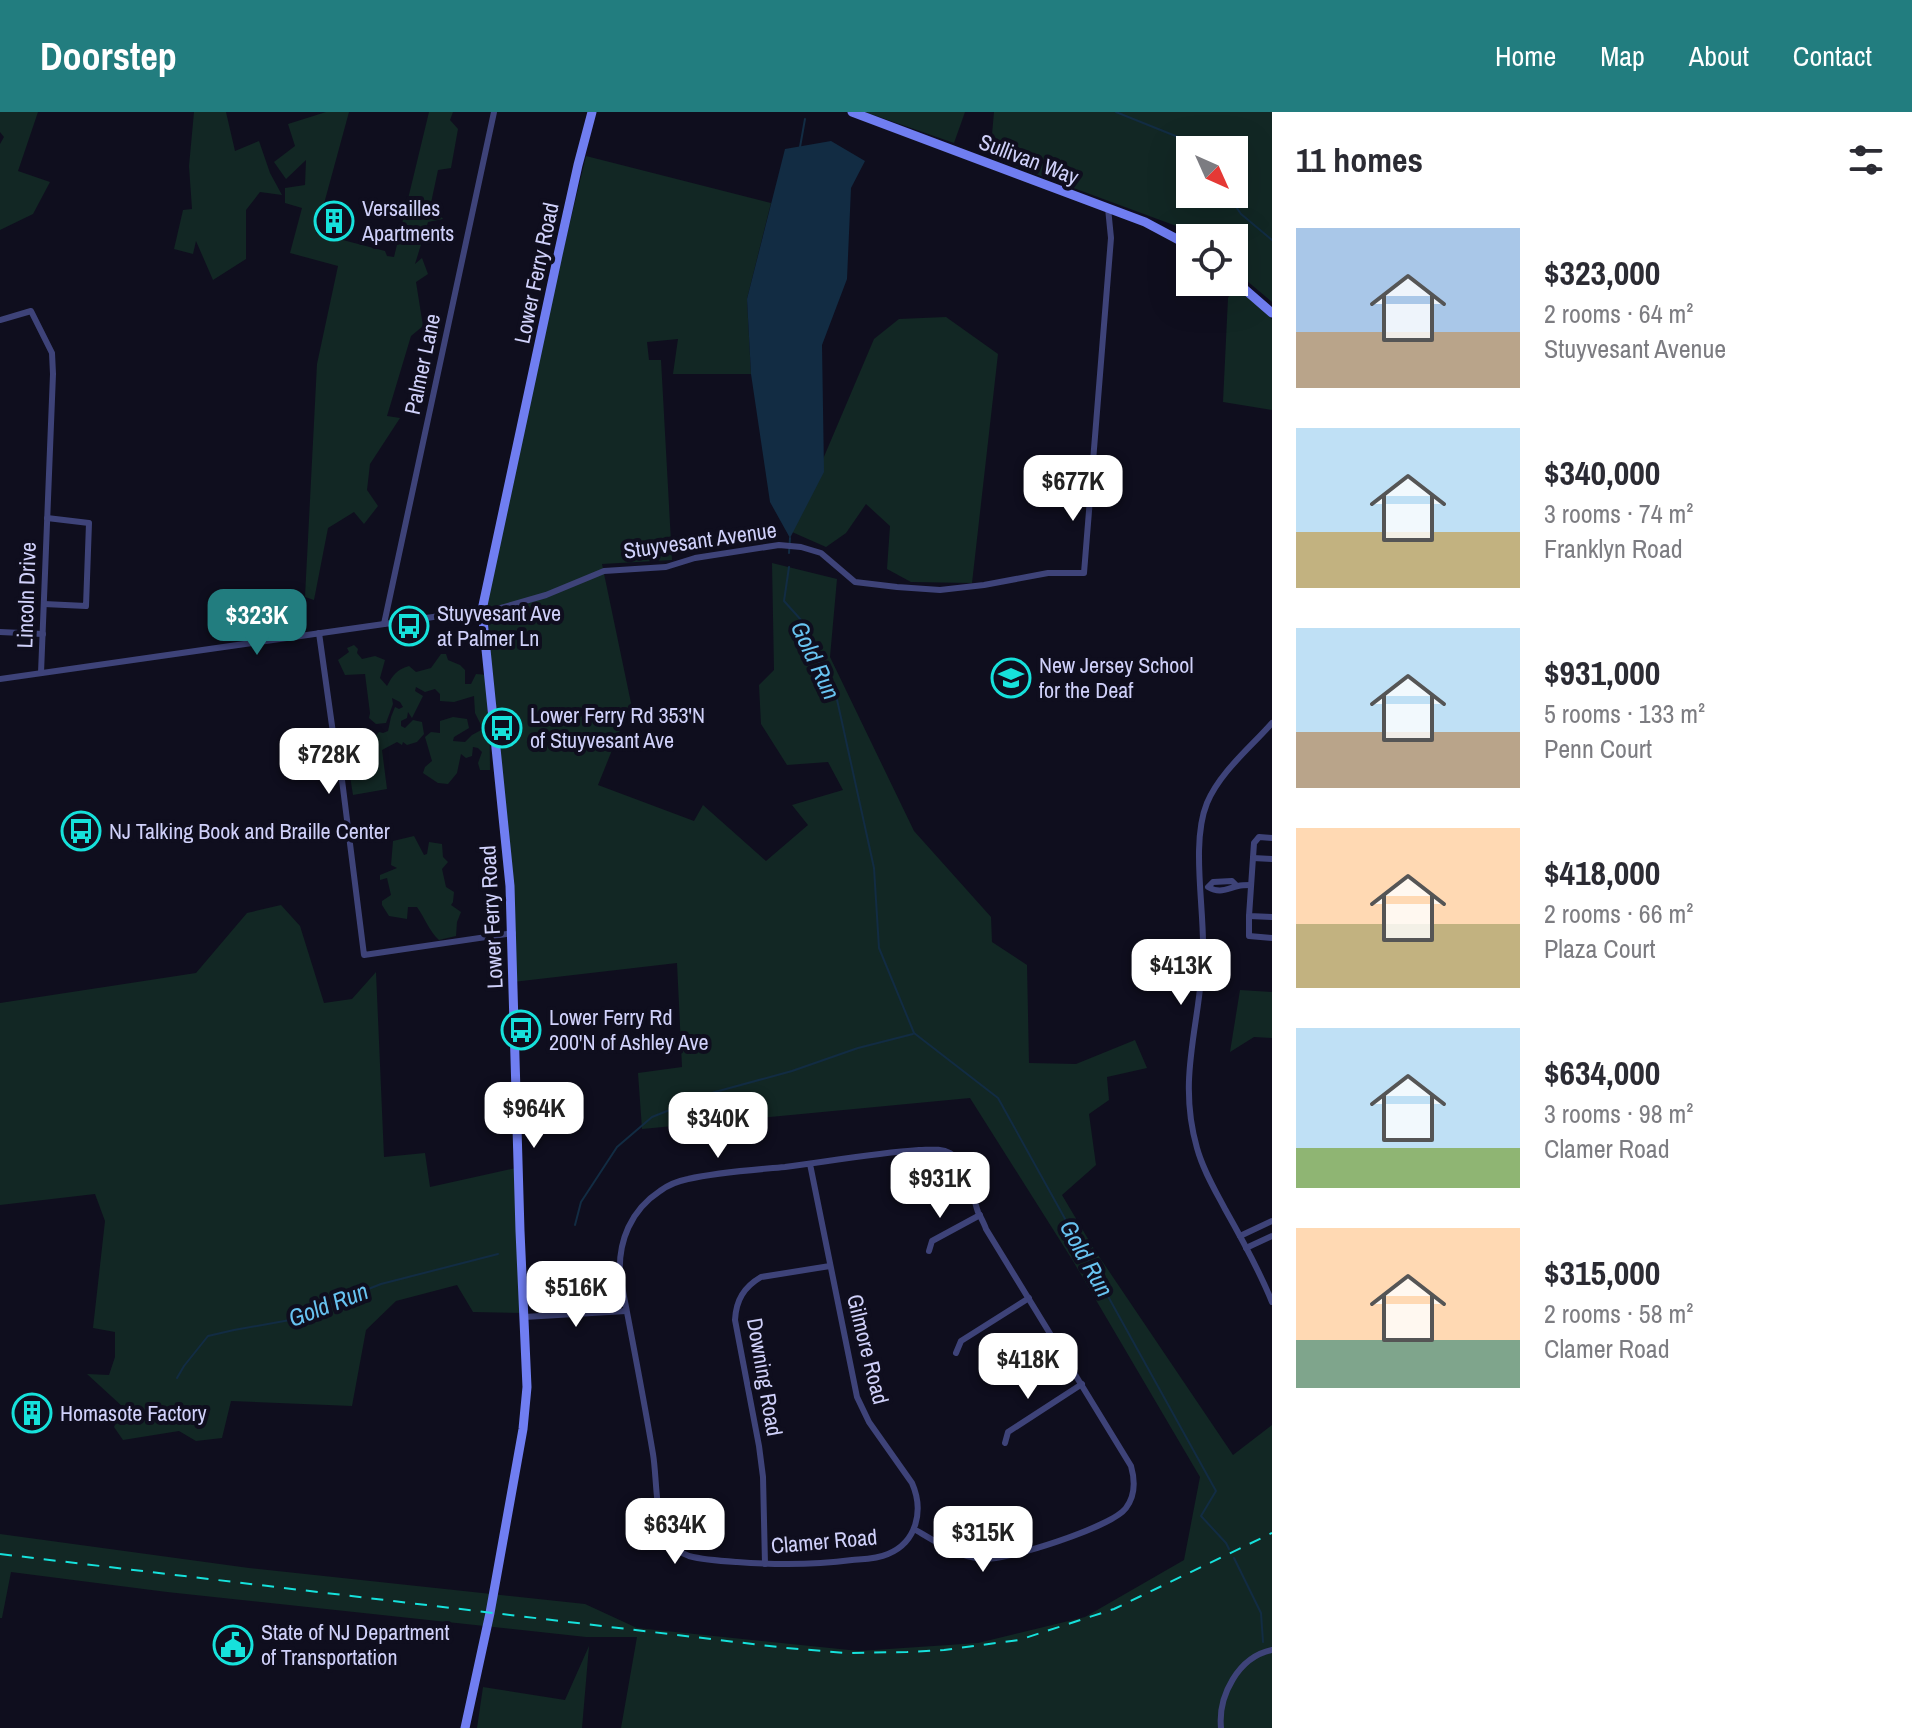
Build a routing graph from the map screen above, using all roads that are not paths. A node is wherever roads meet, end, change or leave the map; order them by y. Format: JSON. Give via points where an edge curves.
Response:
{"nodes":[{"id":1,"x":494,"y":112,"type":"edge"},
{"id":2,"x":592,"y":112,"type":"edge"},
{"id":3,"x":852,"y":112,"type":"edge"},
{"id":4,"x":1108,"y":208,"type":"junction"},
{"id":5,"x":1176,"y":239,"type":"edge"},
{"id":6,"x":1248,"y":292,"type":"edge"},
{"id":7,"x":1272,"y":313,"type":"edge"},
{"id":8,"x":0,"y":320,"type":"edge"},
{"id":9,"x":47,"y":518,"type":"junction"},
{"id":10,"x":44,"y":604,"type":"junction"},
{"id":11,"x":482,"y":610,"type":"junction"},
{"id":12,"x":384,"y":624,"type":"junction"},
{"id":13,"x":0,"y":632,"type":"edge"},
{"id":14,"x":319,"y":633,"type":"junction"},
{"id":15,"x":43,"y":634,"type":"junction"},
{"id":16,"x":41,"y":673,"type":"junction"},
{"id":17,"x":0,"y":679,"type":"edge"},
{"id":18,"x":1272,"y":723,"type":"edge"},
{"id":19,"x":1272,"y":838,"type":"edge"},
{"id":20,"x":1253,"y":858,"type":"junction"},
{"id":21,"x":1272,"y":859,"type":"edge"},
{"id":22,"x":1250,"y":885,"type":"junction"},
{"id":23,"x":1204,"y":887,"type":"junction"},
{"id":24,"x":1249,"y":916,"type":"junction"},
{"id":25,"x":1272,"y":917,"type":"edge"},
{"id":26,"x":513,"y":933,"type":"junction"},
{"id":27,"x":1272,"y":938,"type":"edge"},
{"id":28,"x":810,"y":1164,"type":"junction"},
{"id":29,"x":980,"y":1215,"type":"junction"},
{"id":30,"x":1272,"y":1221,"type":"edge"},
{"id":31,"x":1240,"y":1236,"type":"junction"},
{"id":32,"x":1272,"y":1236,"type":"edge"},
{"id":33,"x":1246,"y":1248,"type":"junction"},
{"id":34,"x":929,"y":1251,"type":"dead end"},
{"id":35,"x":830,"y":1266,"type":"junction"},
{"id":36,"x":1029,"y":1298,"type":"junction"},
{"id":37,"x":1272,"y":1302,"type":"edge"},
{"id":38,"x":626,"y":1311,"type":"junction"},
{"id":39,"x":524,"y":1317,"type":"junction"},
{"id":40,"x":956,"y":1353,"type":"dead end"},
{"id":41,"x":1082,"y":1384,"type":"junction"},
{"id":42,"x":1005,"y":1443,"type":"dead end"},
{"id":43,"x":914,"y":1529,"type":"junction"},
{"id":44,"x":765,"y":1564,"type":"junction"},
{"id":45,"x":1272,"y":1650,"type":"edge"},
{"id":46,"x":465,"y":1728,"type":"edge"},
{"id":47,"x":1221,"y":1728,"type":"edge"}],
"edges":[{"from":1,"to":12,"type":"street","name":"Palmer Lane"},
{"from":2,"to":11,"type":"street","name":"Lower Ferry Road"},
{"from":3,"to":4,"type":"street","name":"Sullivan Way"},
{"from":4,"to":5,"type":"street","name":"Sullivan Way"},
{"from":4,"to":11,"type":"street","name":"Stuyvesant Avenue","via":[[1111,238],[1084,573],[1048,573],[940,590],[897,587],[855,582],[821,553],[779,545],[666,567],[604,571],[546,595]]},
{"from":6,"to":7,"type":"street"},
{"from":8,"to":9,"type":"street","name":"Lincoln Drive","via":[[31,311],[52,353]]},
{"from":9,"to":10,"type":"street","name":"Lincoln Drive"},
{"from":9,"to":10,"type":"street","via":[[89,523],[86,606]]},
{"from":10,"to":15,"type":"street","name":"Lincoln Drive"},
{"from":11,"to":12,"type":"street","name":"Stuyvesant Avenue"},
{"from":11,"to":26,"type":"street","name":"Lower Ferry Road"},
{"from":12,"to":14,"type":"street","name":"Stuyvesant Avenue"},
{"from":13,"to":15,"type":"street"},
{"from":14,"to":16,"type":"street","name":"Stuyvesant Avenue"},
{"from":14,"to":26,"type":"street","via":[[364,955]]},
{"from":15,"to":16,"type":"street","name":"Lincoln Drive"},
{"from":16,"to":17,"type":"street","name":"Stuyvesant Avenue"},
{"from":18,"to":23,"type":"street","via":[[1219,781],[1207,804],[1199,843]]},
{"from":19,"to":20,"type":"street","via":[[1256,839]]},
{"from":20,"to":21,"type":"street"},
{"from":20,"to":22,"type":"street"},
{"from":22,"to":23,"type":"street","via":[[1232,881]]},
{"from":22,"to":24,"type":"street"},
{"from":23,"to":31,"type":"street","via":[[1189,1114],[1207,1174]]},
{"from":24,"to":25,"type":"street"},
{"from":24,"to":27,"type":"street","via":[[1249,936]]},
{"from":26,"to":39,"type":"street","name":"Lower Ferry Road"},
{"from":28,"to":29,"type":"street","name":"Clamer Road","via":[[938,1150],[951,1154],[966,1172]]},
{"from":28,"to":35,"type":"street","name":"Gilmore Road"},
{"from":28,"to":38,"type":"street","name":"Clamer Road","via":[[688,1178],[651,1197],[622,1242]]},
{"from":29,"to":34,"type":"street","via":[[932,1241]]},
{"from":29,"to":36,"type":"street"},
{"from":30,"to":31,"type":"street"},
{"from":31,"to":33,"type":"street"},
{"from":32,"to":33,"type":"street"},
{"from":33,"to":37,"type":"street"},
{"from":35,"to":43,"type":"street","name":"Gilmore Road","via":[[857,1397],[916,1492]]},
{"from":35,"to":44,"type":"street","name":"Downing Road","via":[[761,1277],[742,1293],[735,1311],[759,1446]]},
{"from":36,"to":40,"type":"street","via":[[961,1341]]},
{"from":36,"to":41,"type":"street"},
{"from":38,"to":39,"type":"street"},
{"from":38,"to":44,"type":"street","name":"Clamer Road","via":[[664,1534],[676,1549],[693,1557]]},
{"from":39,"to":46,"type":"street","name":"Lower Ferry Road","via":[[523,1429]]},
{"from":41,"to":42,"type":"street","via":[[1008,1432]]},
{"from":41,"to":43,"type":"street","via":[[1131,1466],[1131,1500],[1120,1514],[999,1558],[959,1553]]},
{"from":43,"to":44,"type":"street","name":"Clamer Road","via":[[897,1549],[878,1557]]},
{"from":45,"to":47,"type":"street","via":[[1235,1675],[1226,1692]]}]}
